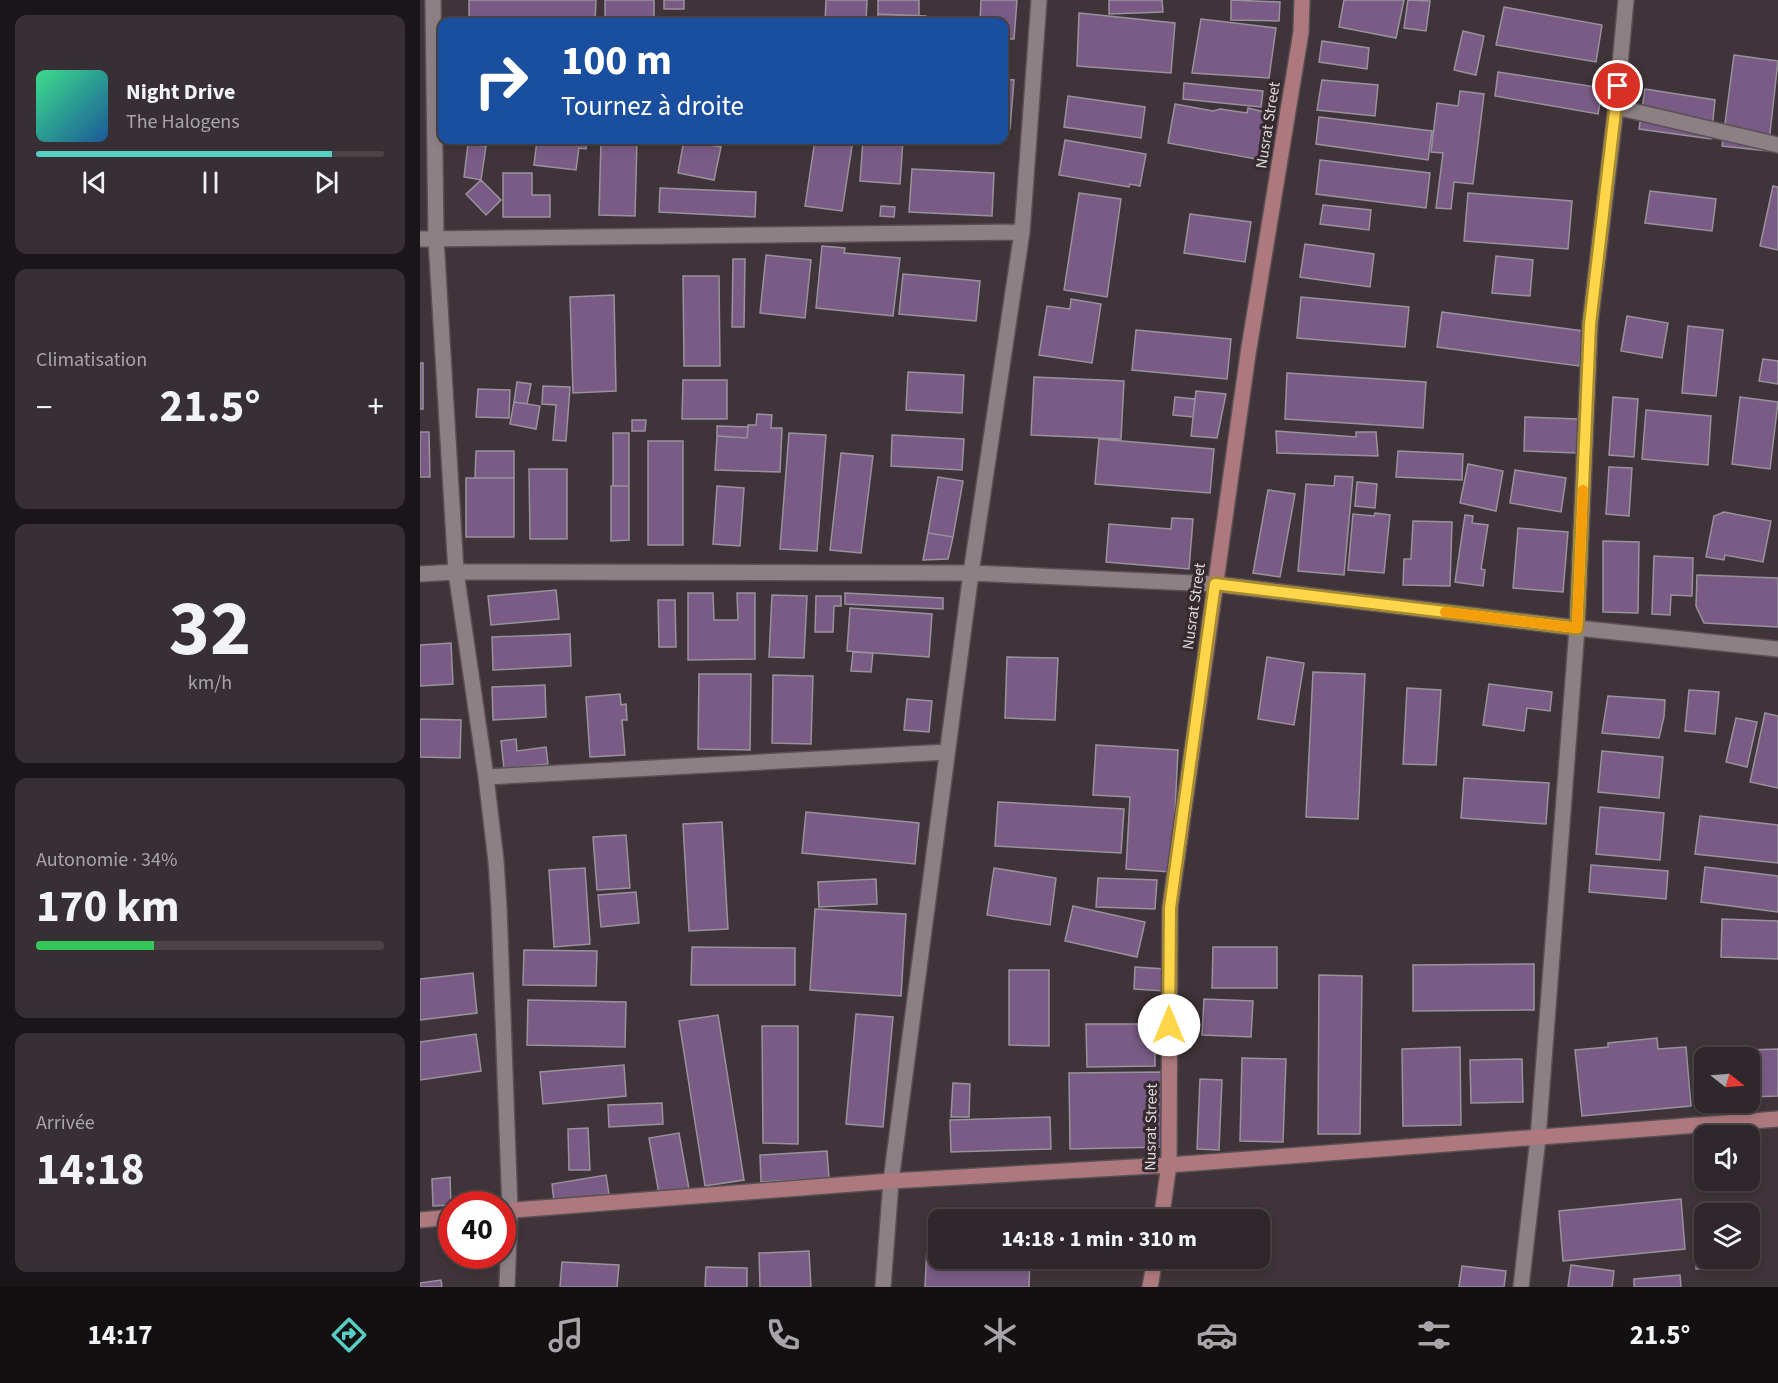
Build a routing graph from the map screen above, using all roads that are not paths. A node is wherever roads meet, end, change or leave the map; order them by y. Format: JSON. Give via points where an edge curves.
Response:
{"nodes":[{"id":1,"x":433,"y":0,"type":"edge"},
{"id":2,"x":1039,"y":0,"type":"edge"},
{"id":3,"x":1302,"y":0,"type":"edge"},
{"id":4,"x":1626,"y":0,"type":"edge"},
{"id":5,"x":1616,"y":107,"type":"junction"},
{"id":6,"x":1778,"y":145,"type":"edge"},
{"id":7,"x":1022,"y":232,"type":"junction"},
{"id":8,"x":420,"y":239,"type":"edge"},
{"id":9,"x":436,"y":239,"type":"junction"},
{"id":10,"x":456,"y":572,"type":"junction"},
{"id":11,"x":971,"y":573,"type":"junction"},
{"id":12,"x":420,"y":574,"type":"edge"},
{"id":13,"x":1215,"y":584,"type":"junction"},
{"id":14,"x":1577,"y":628,"type":"junction"},
{"id":15,"x":1778,"y":649,"type":"edge"},
{"id":16,"x":947,"y":752,"type":"junction"},
{"id":17,"x":486,"y":777,"type":"junction"},
{"id":18,"x":1778,"y":1119,"type":"edge"},
{"id":19,"x":1538,"y":1138,"type":"junction"},
{"id":20,"x":1169,"y":1165,"type":"junction"},
{"id":21,"x":891,"y":1181,"type":"junction"},
{"id":22,"x":506,"y":1191,"type":"edge"},
{"id":23,"x":1163,"y":1209,"type":"edge"},
{"id":24,"x":516,"y":1210,"type":"edge"},
{"id":25,"x":438,"y":1218,"type":"edge"},
{"id":26,"x":420,"y":1220,"type":"edge"},
{"id":27,"x":507,"y":1269,"type":"edge"},
{"id":28,"x":1153,"y":1269,"type":"edge"},
{"id":29,"x":507,"y":1287,"type":"edge"},
{"id":30,"x":883,"y":1287,"type":"edge"},
{"id":31,"x":1150,"y":1287,"type":"edge"},
{"id":32,"x":1521,"y":1287,"type":"edge"}],
"edges":[{"from":1,"to":9,"type":"street"},
{"from":2,"to":7,"type":"street"},
{"from":3,"to":13,"type":"street","name":"Nusrat Street","via":[[1301,32]]},
{"from":4,"to":5,"type":"street"},
{"from":5,"to":6,"type":"street"},
{"from":5,"to":14,"type":"street","via":[[1590,324]]},
{"from":7,"to":9,"type":"street"},
{"from":7,"to":11,"type":"street"},
{"from":8,"to":9,"type":"street"},
{"from":9,"to":10,"type":"street"},
{"from":10,"to":11,"type":"street"},
{"from":10,"to":12,"type":"street"},
{"from":10,"to":17,"type":"street"},
{"from":11,"to":13,"type":"street"},
{"from":11,"to":16,"type":"street"},
{"from":13,"to":14,"type":"street"},
{"from":13,"to":20,"type":"street","name":"Nusrat Street","via":[[1170,908]]},
{"from":14,"to":15,"type":"street"},
{"from":14,"to":19,"type":"street"},
{"from":16,"to":17,"type":"street"},
{"from":16,"to":21,"type":"street"},
{"from":17,"to":22,"type":"street","via":[[499,908]]},
{"from":18,"to":19,"type":"street"},
{"from":19,"to":20,"type":"street"},
{"from":19,"to":32,"type":"street"},
{"from":20,"to":21,"type":"street"},
{"from":20,"to":23,"type":"street","name":"Nusrat Street"},
{"from":21,"to":24,"type":"street"},
{"from":21,"to":30,"type":"street"},
{"from":25,"to":26,"type":"street"},
{"from":27,"to":29,"type":"street"},
{"from":28,"to":31,"type":"street"}]}
